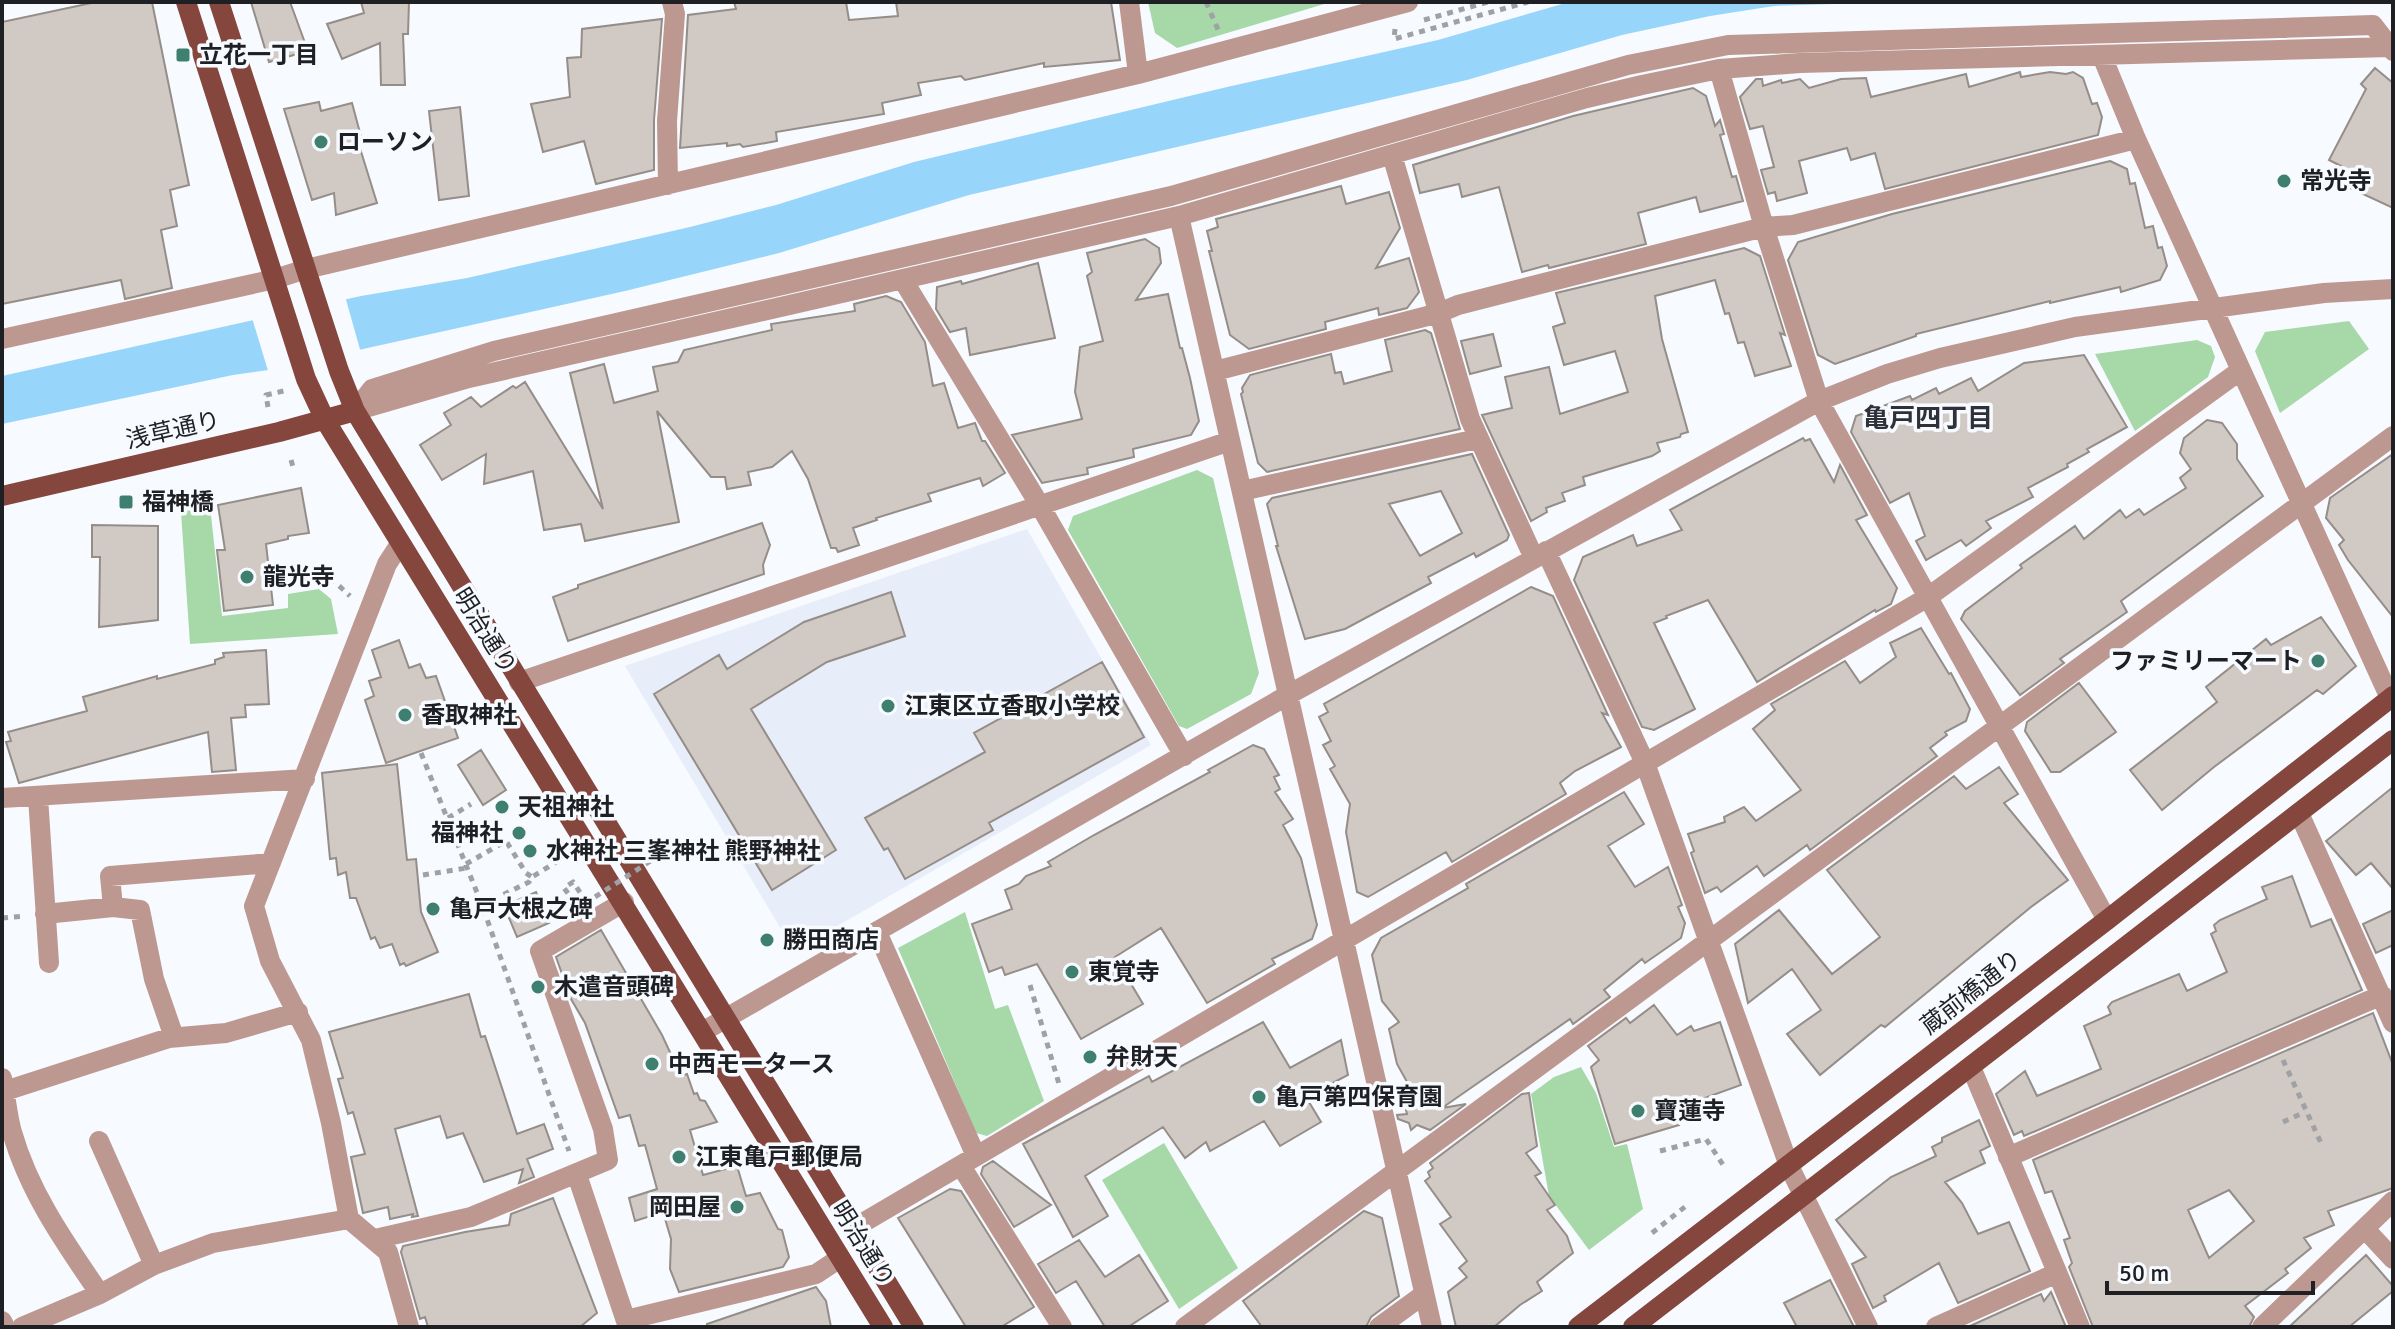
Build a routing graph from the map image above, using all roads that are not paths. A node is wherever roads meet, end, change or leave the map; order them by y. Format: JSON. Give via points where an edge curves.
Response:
{"nodes":[{"id":1,"x":186,"y":2,"type":"edge"},
{"id":2,"x":219,"y":2,"type":"edge"},
{"id":3,"x":672,"y":2,"type":"edge"},
{"id":4,"x":1129,"y":2,"type":"edge"},
{"id":5,"x":1408,"y":2,"type":"edge"},
{"id":6,"x":2392,"y":47,"type":"edge"},
{"id":7,"x":2102,"y":56,"type":"junction"},
{"id":8,"x":1719,"y":69,"type":"junction"},
{"id":9,"x":1138,"y":74,"type":"junction"},
{"id":10,"x":2136,"y":139,"type":"junction"},
{"id":11,"x":1392,"y":155,"type":"junction"},
{"id":12,"x":668,"y":185,"type":"junction"},
{"id":13,"x":1179,"y":216,"type":"junction"},
{"id":14,"x":1764,"y":227,"type":"junction"},
{"id":15,"x":309,"y":278,"type":"junction"},
{"id":16,"x":903,"y":280,"type":"junction"},
{"id":17,"x":277,"y":286,"type":"junction"},
{"id":18,"x":2393,"y":289,"type":"edge"},
{"id":19,"x":2215,"y":309,"type":"junction"},
{"id":20,"x":1439,"y":313,"type":"junction"},
{"id":21,"x":2,"y":339,"type":"edge"},
{"id":22,"x":2241,"y":370,"type":"junction"},
{"id":23,"x":1215,"y":371,"type":"junction"},
{"id":24,"x":1819,"y":401,"type":"junction"},
{"id":25,"x":352,"y":403,"type":"junction"},
{"id":26,"x":325,"y":420,"type":"junction"},
{"id":27,"x":2393,"y":436,"type":"edge"},
{"id":28,"x":1477,"y":439,"type":"junction"},
{"id":29,"x":1230,"y":441,"type":"junction"},
{"id":30,"x":1242,"y":491,"type":"junction"},
{"id":31,"x":2,"y":496,"type":"edge"},
{"id":32,"x":2301,"y":503,"type":"junction"},
{"id":33,"x":1039,"y":504,"type":"junction"},
{"id":34,"x":400,"y":544,"type":"junction"},
{"id":35,"x":1540,"y":555,"type":"junction"},
{"id":36,"x":1928,"y":597,"type":"junction"},
{"id":37,"x":519,"y":682,"type":"junction"},
{"id":38,"x":1288,"y":695,"type":"junction"},
{"id":39,"x":2392,"y":697,"type":"edge"},
{"id":40,"x":1998,"y":725,"type":"junction"},
{"id":41,"x":2393,"y":740,"type":"edge"},
{"id":42,"x":1184,"y":756,"type":"junction"},
{"id":43,"x":1645,"y":763,"type":"junction"},
{"id":44,"x":305,"y":779,"type":"junction"},
{"id":45,"x":38,"y":797,"type":"junction"},
{"id":46,"x":2,"y":798,"type":"edge"},
{"id":47,"x":2299,"y":813,"type":"junction"},
{"id":48,"x":271,"y":863,"type":"junction"},
{"id":49,"x":624,"y":902,"type":"junction"},
{"id":50,"x":113,"y":907,"type":"junction"},
{"id":51,"x":45,"y":914,"type":"junction"},
{"id":52,"x":2107,"y":920,"type":"junction"},
{"id":53,"x":877,"y":932,"type":"junction"},
{"id":54,"x":1344,"y":940,"type":"junction"},
{"id":55,"x":1708,"y":940,"type":"junction"},
{"id":56,"x":49,"y":963,"type":"dead end"},
{"id":57,"x":2382,"y":995,"type":"junction"},
{"id":58,"x":298,"y":1012,"type":"junction"},
{"id":59,"x":726,"y":1018,"type":"junction"},
{"id":60,"x":2393,"y":1023,"type":"edge"},
{"id":61,"x":702,"y":1032,"type":"junction"},
{"id":62,"x":174,"y":1037,"type":"junction"},
{"id":63,"x":1971,"y":1067,"type":"junction"},
{"id":64,"x":4,"y":1084,"type":"edge"},
{"id":65,"x":99,"y":1141,"type":"dead end"},
{"id":66,"x":2008,"y":1157,"type":"junction"},
{"id":67,"x":968,"y":1161,"type":"junction"},
{"id":68,"x":1789,"y":1166,"type":"junction"},
{"id":69,"x":1397,"y":1170,"type":"junction"},
{"id":70,"x":577,"y":1175,"type":"junction"},
{"id":71,"x":1803,"y":1196,"type":"junction"},
{"id":72,"x":2393,"y":1201,"type":"edge"},
{"id":73,"x":349,"y":1219,"type":"junction"},
{"id":74,"x":854,"y":1228,"type":"junction"},
{"id":75,"x":2365,"y":1229,"type":"junction"},
{"id":76,"x":375,"y":1239,"type":"junction"},
{"id":77,"x":840,"y":1258,"type":"junction"},
{"id":78,"x":2393,"y":1259,"type":"edge"},
{"id":79,"x":154,"y":1265,"type":"junction"},
{"id":80,"x":2057,"y":1273,"type":"junction"},
{"id":81,"x":100,"y":1294,"type":"junction"},
{"id":82,"x":1423,"y":1295,"type":"junction"},
{"id":83,"x":2,"y":1321,"type":"edge"},
{"id":84,"x":627,"y":1323,"type":"edge"},
{"id":85,"x":5,"y":1327,"type":"edge"},
{"id":86,"x":22,"y":1327,"type":"edge"},
{"id":87,"x":409,"y":1327,"type":"edge"},
{"id":88,"x":883,"y":1327,"type":"edge"},
{"id":89,"x":914,"y":1327,"type":"edge"},
{"id":90,"x":1062,"y":1327,"type":"edge"},
{"id":91,"x":1185,"y":1327,"type":"edge"},
{"id":92,"x":1379,"y":1327,"type":"edge"},
{"id":93,"x":1432,"y":1327,"type":"edge"},
{"id":94,"x":1578,"y":1327,"type":"edge"},
{"id":95,"x":1633,"y":1327,"type":"edge"},
{"id":96,"x":1868,"y":1327,"type":"edge"},
{"id":97,"x":1936,"y":1327,"type":"edge"},
{"id":98,"x":2080,"y":1327,"type":"edge"},
{"id":99,"x":2262,"y":1327,"type":"edge"}],
"edges":[{"from":1,"to":17,"type":"main road","name":"明治通り"},
{"from":2,"to":15,"type":"main road","name":"明治通り"},
{"from":3,"to":12,"type":"street"},
{"from":4,"to":9,"type":"street"},
{"from":5,"to":9,"type":"street"},
{"from":6,"to":7,"type":"street"},
{"from":6,"to":25,"type":"street","via":[[2373,25],[1728,45],[1628,65],[1171,196],[494,351],[372,389]]},
{"from":7,"to":8,"type":"street"},
{"from":7,"to":10,"type":"street"},
{"from":8,"to":11,"type":"street","via":[[1587,98]]},
{"from":8,"to":14,"type":"street"},
{"from":9,"to":12,"type":"street"},
{"from":10,"to":14,"type":"street","via":[[1793,225]]},
{"from":10,"to":19,"type":"street"},
{"from":11,"to":13,"type":"street"},
{"from":11,"to":20,"type":"street"},
{"from":12,"to":15,"type":"street"},
{"from":13,"to":16,"type":"street"},
{"from":13,"to":23,"type":"street"},
{"from":14,"to":20,"type":"street"},
{"from":14,"to":24,"type":"street"},
{"from":15,"to":17,"type":"street"},
{"from":15,"to":25,"type":"main road","name":"明治通り"},
{"from":16,"to":25,"type":"street"},
{"from":16,"to":33,"type":"street"},
{"from":17,"to":21,"type":"street"},
{"from":17,"to":26,"type":"main road","name":"明治通り","via":[[301,384]]},
{"from":18,"to":19,"type":"street"},
{"from":19,"to":22,"type":"street"},
{"from":19,"to":24,"type":"street","via":[[2004,342],[1887,374]]},
{"from":20,"to":23,"type":"street"},
{"from":20,"to":28,"type":"street"},
{"from":22,"to":32,"type":"street"},
{"from":22,"to":36,"type":"street"},
{"from":23,"to":29,"type":"street"},
{"from":24,"to":35,"type":"street"},
{"from":24,"to":36,"type":"street"},
{"from":25,"to":26,"type":"main road","name":"浅草通り"},
{"from":25,"to":37,"type":"main road","name":"明治通り"},
{"from":26,"to":31,"type":"main road","name":"浅草通り"},
{"from":26,"to":34,"type":"main road","name":"明治通り"},
{"from":27,"to":32,"type":"street"},
{"from":28,"to":30,"type":"street"},
{"from":28,"to":35,"type":"street"},
{"from":29,"to":30,"type":"street"},
{"from":29,"to":33,"type":"street"},
{"from":30,"to":38,"type":"street"},
{"from":32,"to":39,"type":"street"},
{"from":32,"to":40,"type":"street"},
{"from":33,"to":37,"type":"street"},
{"from":33,"to":42,"type":"street"},
{"from":34,"to":44,"type":"street","via":[[387,564]]},
{"from":34,"to":49,"type":"main road","name":"明治通り"},
{"from":35,"to":38,"type":"street"},
{"from":35,"to":43,"type":"street"},
{"from":36,"to":40,"type":"street"},
{"from":36,"to":43,"type":"street"},
{"from":37,"to":59,"type":"main road","name":"明治通り"},
{"from":38,"to":42,"type":"street"},
{"from":38,"to":54,"type":"street"},
{"from":39,"to":52,"type":"main road","name":"蔵前橋通り"},
{"from":40,"to":52,"type":"street"},
{"from":40,"to":55,"type":"street"},
{"from":41,"to":47,"type":"main road"},
{"from":42,"to":53,"type":"street"},
{"from":43,"to":54,"type":"street"},
{"from":43,"to":55,"type":"street"},
{"from":44,"to":45,"type":"street"},
{"from":44,"to":48,"type":"street"},
{"from":45,"to":46,"type":"street"},
{"from":45,"to":51,"type":"street"},
{"from":47,"to":57,"type":"street"},
{"from":47,"to":63,"type":"main road"},
{"from":48,"to":50,"type":"street","via":[[110,876]]},
{"from":48,"to":58,"type":"street","via":[[254,906],[270,961]]},
{"from":49,"to":61,"type":"main road","name":"明治通り"},
{"from":49,"to":70,"type":"street","via":[[540,951],[603,1129],[608,1160]]},
{"from":50,"to":51,"type":"street"},
{"from":50,"to":62,"type":"street","via":[[140,910],[154,979]]},
{"from":51,"to":56,"type":"street"},
{"from":52,"to":68,"type":"main road","name":"蔵前橋通り"},
{"from":53,"to":59,"type":"street"},
{"from":53,"to":67,"type":"street"},
{"from":54,"to":67,"type":"street"},
{"from":54,"to":69,"type":"street"},
{"from":55,"to":68,"type":"street"},
{"from":55,"to":69,"type":"street"},
{"from":57,"to":60,"type":"street"},
{"from":57,"to":66,"type":"street"},
{"from":58,"to":62,"type":"street","via":[[226,1033]]},
{"from":58,"to":73,"type":"street","via":[[311,1040]]},
{"from":59,"to":61,"type":"street"},
{"from":59,"to":74,"type":"main road","name":"明治通り"},
{"from":61,"to":77,"type":"main road","name":"明治通り"},
{"from":62,"to":64,"type":"street"},
{"from":63,"to":66,"type":"street"},
{"from":63,"to":71,"type":"main road"},
{"from":64,"to":81,"type":"street","via":[[12,1132],[38,1197]]},
{"from":65,"to":79,"type":"street"},
{"from":66,"to":80,"type":"street"},
{"from":67,"to":74,"type":"street"},
{"from":67,"to":90,"type":"street"},
{"from":68,"to":71,"type":"street"},
{"from":68,"to":94,"type":"main road","name":"蔵前橋通り"},
{"from":69,"to":82,"type":"street"},
{"from":69,"to":91,"type":"street"},
{"from":70,"to":76,"type":"street","via":[[471,1217]]},
{"from":70,"to":84,"type":"street"},
{"from":71,"to":95,"type":"main road"},
{"from":71,"to":96,"type":"street"},
{"from":72,"to":75,"type":"street"},
{"from":73,"to":76,"type":"street"},
{"from":73,"to":79,"type":"street","via":[[213,1243]]},
{"from":74,"to":89,"type":"main road","name":"明治通り"},
{"from":75,"to":78,"type":"street"},
{"from":75,"to":99,"type":"street"},
{"from":76,"to":87,"type":"street","via":[[388,1252]]},
{"from":77,"to":84,"type":"street","via":[[816,1274]]},
{"from":77,"to":88,"type":"main road","name":"明治通り"},
{"from":79,"to":81,"type":"street"},
{"from":80,"to":97,"type":"street"},
{"from":80,"to":98,"type":"street"},
{"from":81,"to":86,"type":"street"},
{"from":82,"to":92,"type":"street"},
{"from":82,"to":93,"type":"street"},
{"from":83,"to":85,"type":"street"}]}
